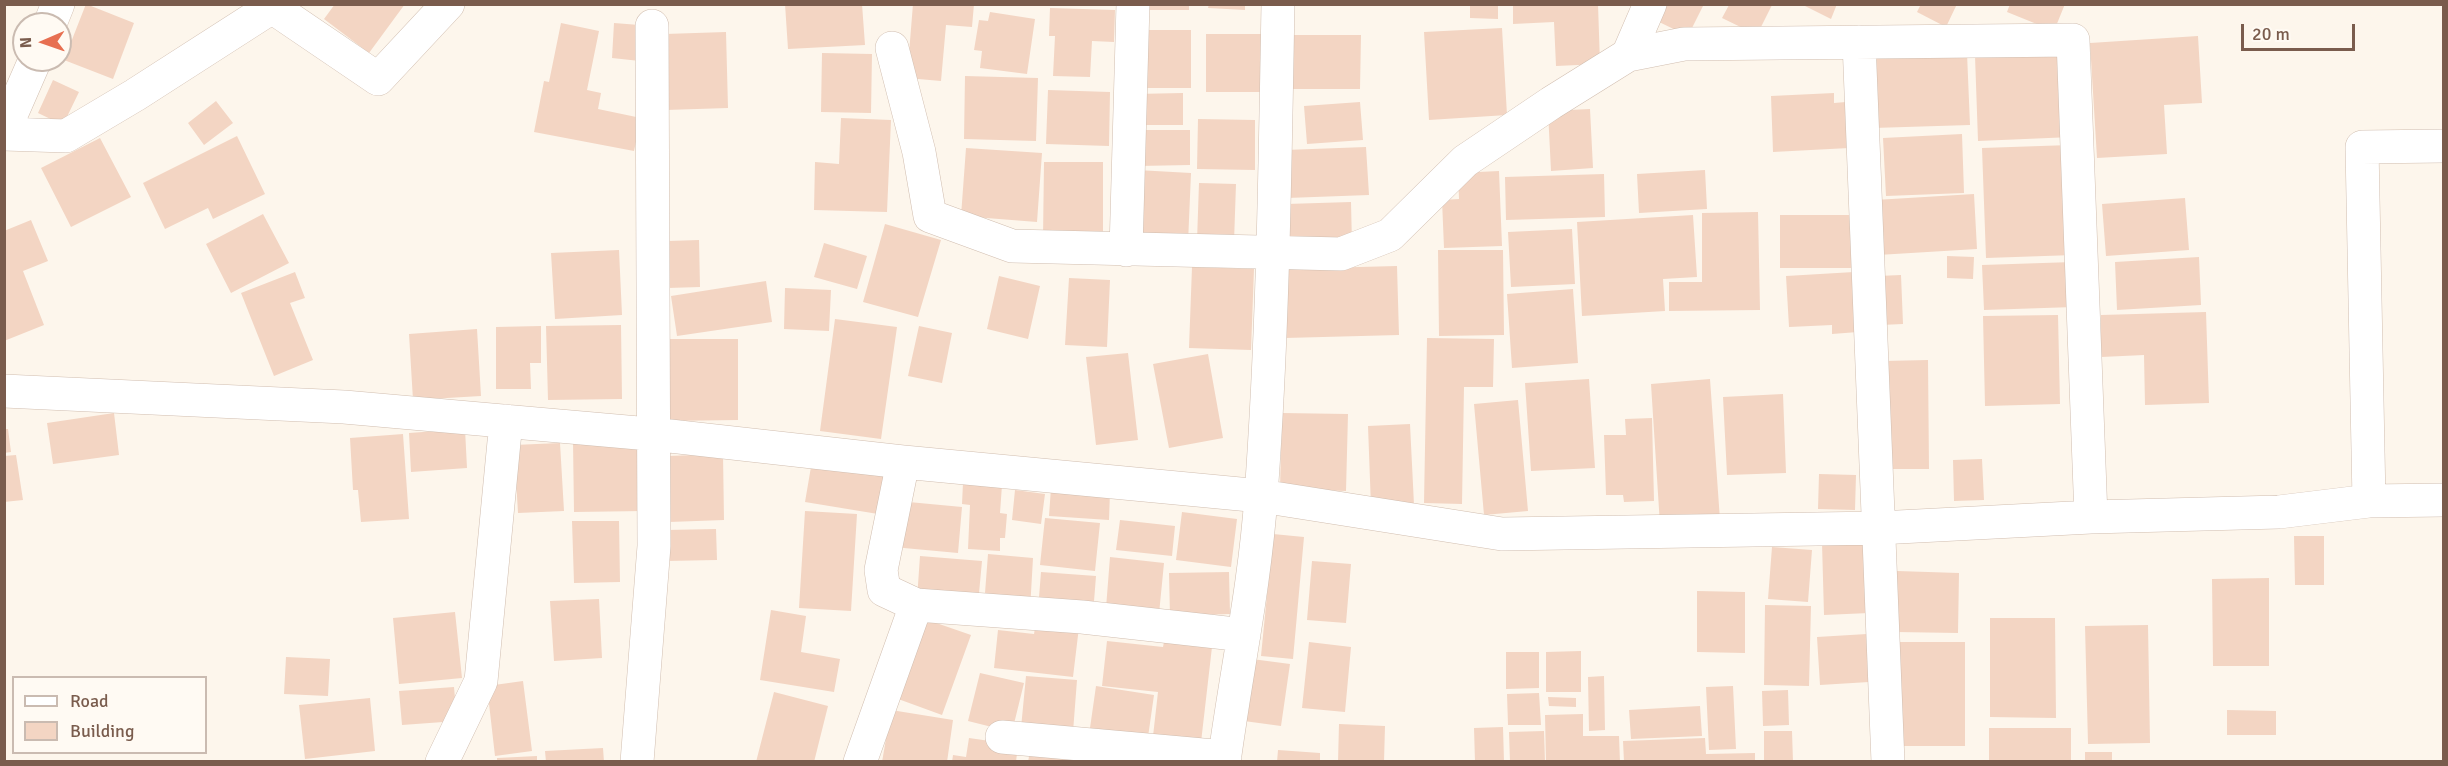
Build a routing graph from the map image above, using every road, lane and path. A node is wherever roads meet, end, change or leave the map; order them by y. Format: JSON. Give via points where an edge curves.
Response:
{"nodes":[{"id":1,"x":448,"y":4,"type":"edge"},
{"id":2,"x":1133,"y":4,"type":"edge"},
{"id":3,"x":1278,"y":4,"type":"edge"},
{"id":4,"x":1650,"y":4,"type":"edge"},
{"id":5,"x":652,"y":26,"type":"dead end"},
{"id":6,"x":1859,"y":42,"type":"junction"},
{"id":7,"x":892,"y":48,"type":"dead end"},
{"id":8,"x":1628,"y":56,"type":"junction"},
{"id":9,"x":29,"y":72,"type":"edge"},
{"id":10,"x":4,"y":133,"type":"edge"},
{"id":11,"x":2444,"y":146,"type":"edge"},
{"id":12,"x":1126,"y":250,"type":"junction"},
{"id":13,"x":1273,"y":252,"type":"junction"},
{"id":14,"x":4,"y":391,"type":"edge"},
{"id":15,"x":506,"y":421,"type":"junction"},
{"id":16,"x":653,"y":434,"type":"junction"},
{"id":17,"x":903,"y":462,"type":"junction"},
{"id":18,"x":1261,"y":496,"type":"junction"},
{"id":19,"x":2444,"y":500,"type":"edge"},
{"id":20,"x":2369,"y":501,"type":"junction"},
{"id":21,"x":2091,"y":517,"type":"junction"},
{"id":22,"x":1879,"y":528,"type":"junction"},
{"id":23,"x":916,"y":605,"type":"junction"},
{"id":24,"x":1244,"y":635,"type":"junction"},
{"id":25,"x":1002,"y":737,"type":"dead end"},
{"id":26,"x":1225,"y":759,"type":"edge"},
{"id":27,"x":442,"y":762,"type":"edge"},
{"id":28,"x":637,"y":762,"type":"edge"},
{"id":29,"x":860,"y":762,"type":"edge"},
{"id":30,"x":1888,"y":762,"type":"edge"}],
"edges":[{"from":1,"to":10,"type":"street","via":[[378,79],[272,7],[66,136]]},
{"from":2,"to":12,"type":"street"},
{"from":3,"to":13,"type":"street"},
{"from":4,"to":8,"type":"street"},
{"from":5,"to":16,"type":"street"},
{"from":6,"to":8,"type":"street","via":[[1684,44]]},
{"from":6,"to":21,"type":"street","via":[[2073,40]]},
{"from":6,"to":22,"type":"street"},
{"from":7,"to":12,"type":"street","via":[[919,152],[930,216],[1012,246]]},
{"from":8,"to":13,"type":"street","via":[[1465,161],[1390,235],[1341,254]]},
{"from":9,"to":10,"type":"street"},
{"from":11,"to":20,"type":"street","via":[[2362,147]]},
{"from":12,"to":13,"type":"street"},
{"from":13,"to":18,"type":"street"},
{"from":14,"to":15,"type":"street","via":[[344,407]]},
{"from":15,"to":16,"type":"street"},
{"from":15,"to":27,"type":"street","via":[[481,681]]},
{"from":16,"to":17,"type":"street"},
{"from":16,"to":28,"type":"street","via":[[654,546]]},
{"from":17,"to":18,"type":"street"},
{"from":17,"to":23,"type":"street","via":[[881,570],[884,590]]},
{"from":18,"to":22,"type":"street","via":[[1502,534]]},
{"from":18,"to":24,"type":"street"},
{"from":19,"to":20,"type":"street"},
{"from":20,"to":21,"type":"street","via":[[2279,512]]},
{"from":21,"to":22,"type":"street"},
{"from":22,"to":30,"type":"street"},
{"from":23,"to":24,"type":"street","via":[[1082,617]]},
{"from":23,"to":29,"type":"street"},
{"from":24,"to":26,"type":"street"},
{"from":25,"to":26,"type":"street"}]}
